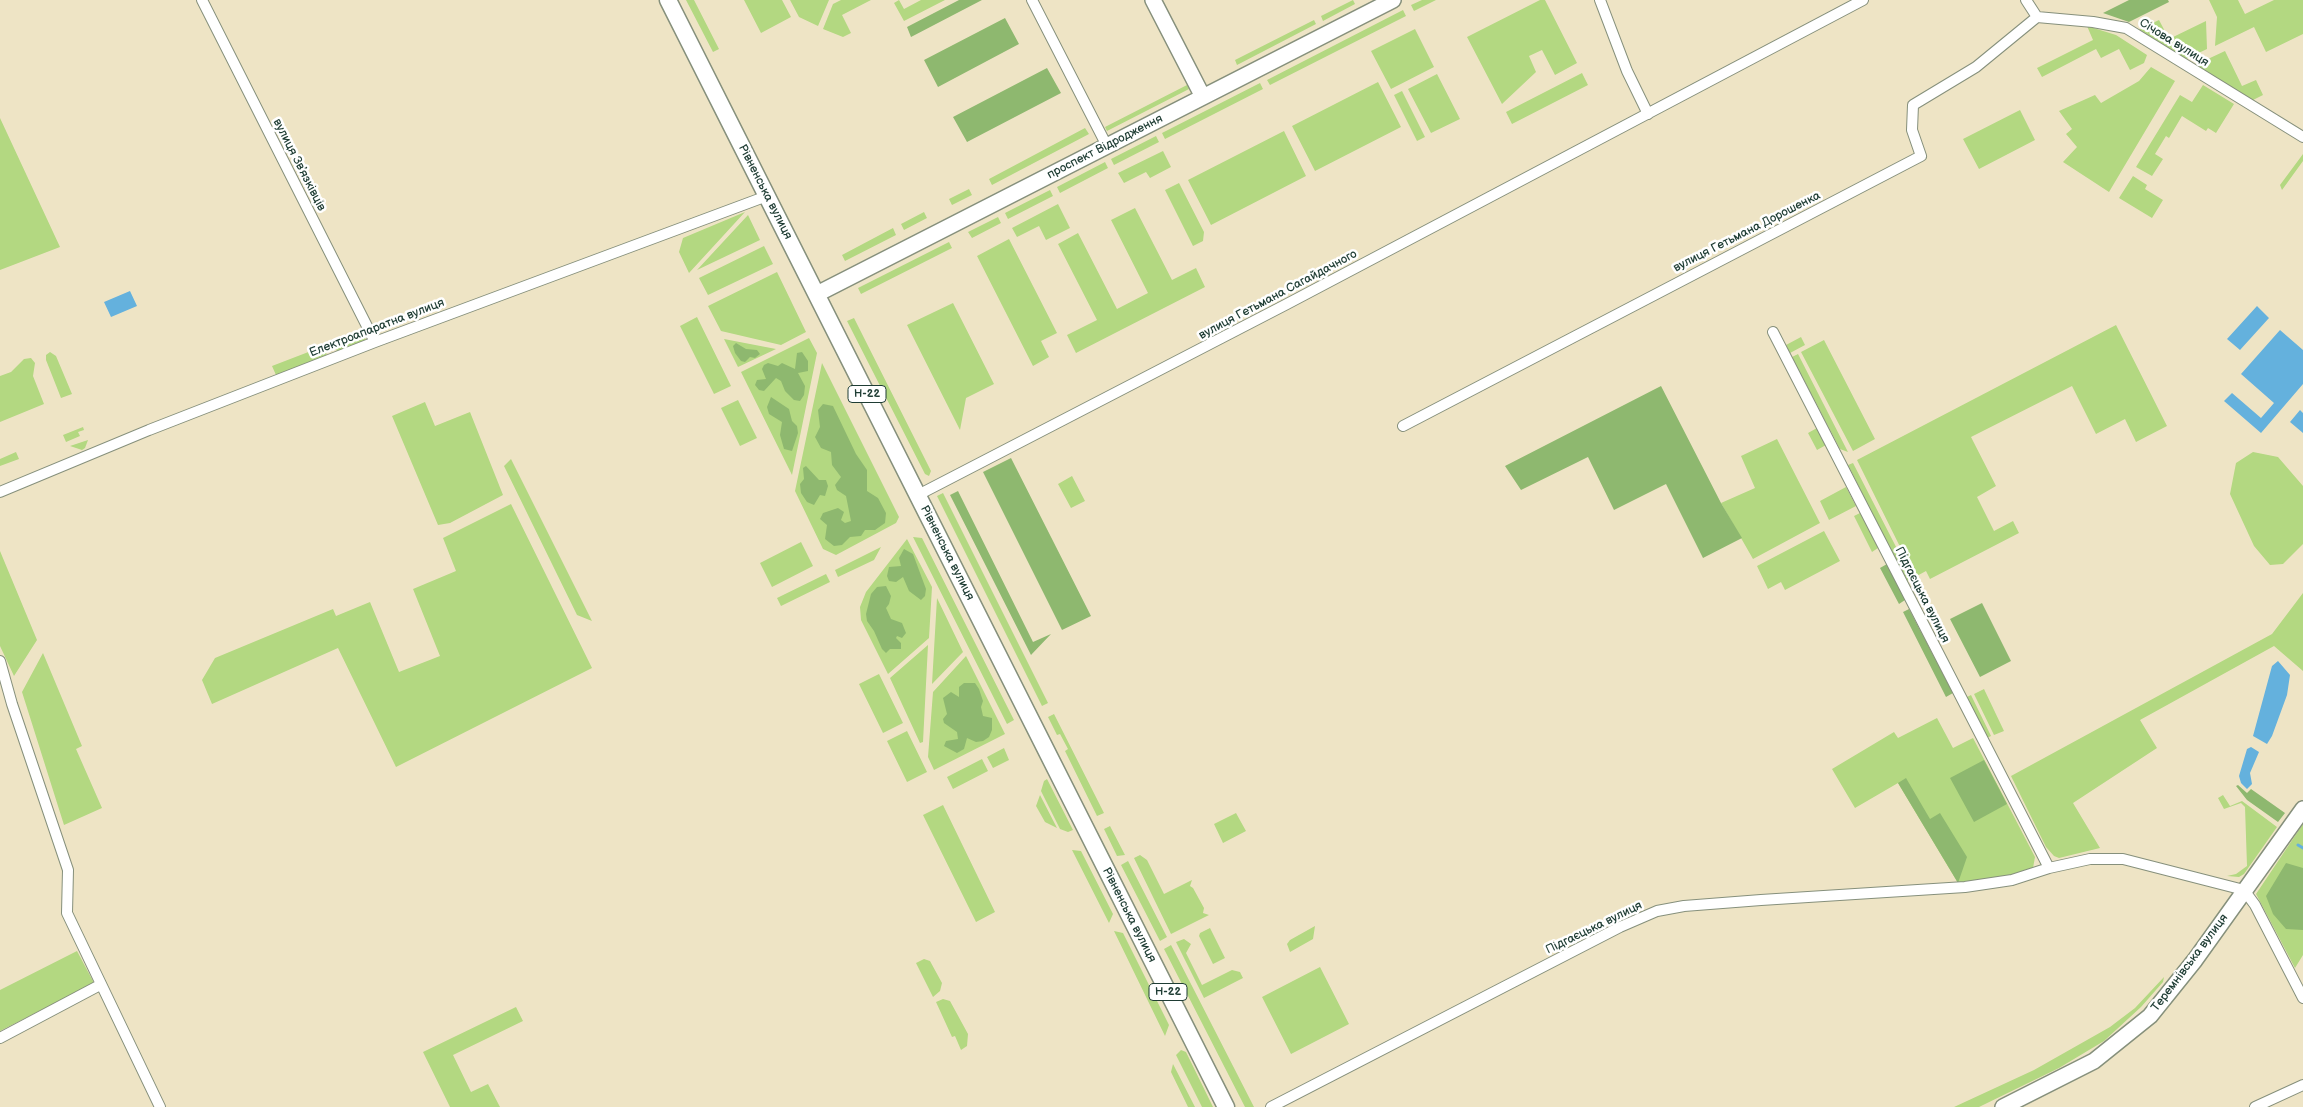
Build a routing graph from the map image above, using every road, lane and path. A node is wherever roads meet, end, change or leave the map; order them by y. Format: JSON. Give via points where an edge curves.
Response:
{"nodes":[{"id":1,"x":202,"y":0,"type":"edge"},
{"id":2,"x":668,"y":0,"type":"edge"},
{"id":3,"x":1032,"y":0,"type":"edge"},
{"id":4,"x":1153,"y":0,"type":"edge"},
{"id":5,"x":1393,"y":0,"type":"edge"},
{"id":6,"x":1600,"y":0,"type":"edge"},
{"id":7,"x":1863,"y":0,"type":"edge"},
{"id":8,"x":2026,"y":0,"type":"edge"},
{"id":9,"x":1374,"y":4,"type":"edge"},
{"id":10,"x":2037,"y":17,"type":"junction"},
{"id":11,"x":1203,"y":97,"type":"junction"},
{"id":12,"x":1648,"y":114,"type":"junction"},
{"id":13,"x":2303,"y":137,"type":"edge"},
{"id":14,"x":1107,"y":146,"type":"junction"},
{"id":15,"x":767,"y":196,"type":"junction"},
{"id":16,"x":817,"y":294,"type":"junction"},
{"id":17,"x":1774,"y":332,"type":"dead end"},
{"id":18,"x":375,"y":342,"type":"junction"},
{"id":19,"x":1403,"y":426,"type":"dead end"},
{"id":20,"x":0,"y":492,"type":"edge"},
{"id":21,"x":918,"y":495,"type":"junction"},
{"id":22,"x":0,"y":662,"type":"edge"},
{"id":23,"x":2303,"y":809,"type":"edge"},
{"id":24,"x":2049,"y":868,"type":"junction"},
{"id":25,"x":2244,"y":890,"type":"junction"},
{"id":26,"x":100,"y":985,"type":"junction"},
{"id":27,"x":2303,"y":998,"type":"edge"},
{"id":28,"x":0,"y":1038,"type":"edge"},
{"id":29,"x":2303,"y":1085,"type":"edge"},
{"id":30,"x":160,"y":1107,"type":"edge"},
{"id":31,"x":1226,"y":1107,"type":"edge"},
{"id":32,"x":1271,"y":1107,"type":"edge"},
{"id":33,"x":2003,"y":1107,"type":"edge"},
{"id":34,"x":2255,"y":1107,"type":"edge"}],
"edges":[{"from":1,"to":18,"type":"street","name":"вулиця Звʼязківців"},
{"from":2,"to":15,"type":"main road","name":"Рівненська вулиця","number":"Н-22"},
{"from":3,"to":14,"type":"street"},
{"from":4,"to":11,"type":"main road"},
{"from":5,"to":9,"type":"main road","name":"проспект Відродження"},
{"from":6,"to":12,"type":"street"},
{"from":7,"to":12,"type":"street","name":"вулиця Гетьмана Сагайдачного"},
{"from":8,"to":10,"type":"street"},
{"from":9,"to":11,"type":"main road","name":"проспект Відродження"},
{"from":10,"to":13,"type":"street","name":"Січова вулиця","via":[[2126,28]]},
{"from":10,"to":19,"type":"street","name":"вулиця Гетьмана Дорошенка","via":[[1976,67],[1913,105],[1912,130],[1921,156]]},
{"from":11,"to":14,"type":"main road","name":"проспект Відродження"},
{"from":12,"to":21,"type":"street","name":"вулиця Гетьмана Сагайдачного"},
{"from":14,"to":16,"type":"main road","name":"проспект Відродження"},
{"from":15,"to":16,"type":"main road","name":"Рівненська вулиця","number":"Н-22"},
{"from":15,"to":18,"type":"street","name":"Електроапаратна вулиця"},
{"from":16,"to":21,"type":"main road","name":"Рівненська вулиця","number":"Н-22"},
{"from":17,"to":24,"type":"street","name":"Підгаєцька вулиця"},
{"from":18,"to":20,"type":"street","name":"Електроапаратна вулиця"},
{"from":21,"to":31,"type":"main road","name":"Рівненська вулиця","number":"Н-22"},
{"from":22,"to":26,"type":"street","via":[[68,870],[67,913]]},
{"from":23,"to":25,"type":"main road","name":"Теремнівська вулиця"},
{"from":24,"to":25,"type":"street","name":"Підгаєцька вулиця","via":[[2090,859],[2123,859]]},
{"from":24,"to":32,"type":"street","name":"Підгаєцька вулиця","via":[[2012,880],[1965,887],[1657,911]]},
{"from":25,"to":27,"type":"street"},
{"from":25,"to":33,"type":"main road","name":"Теремнівська вулиця","via":[[2195,960],[2150,1016],[2094,1061]]},
{"from":26,"to":28,"type":"street"},
{"from":26,"to":30,"type":"street"},
{"from":29,"to":34,"type":"street"}]}
